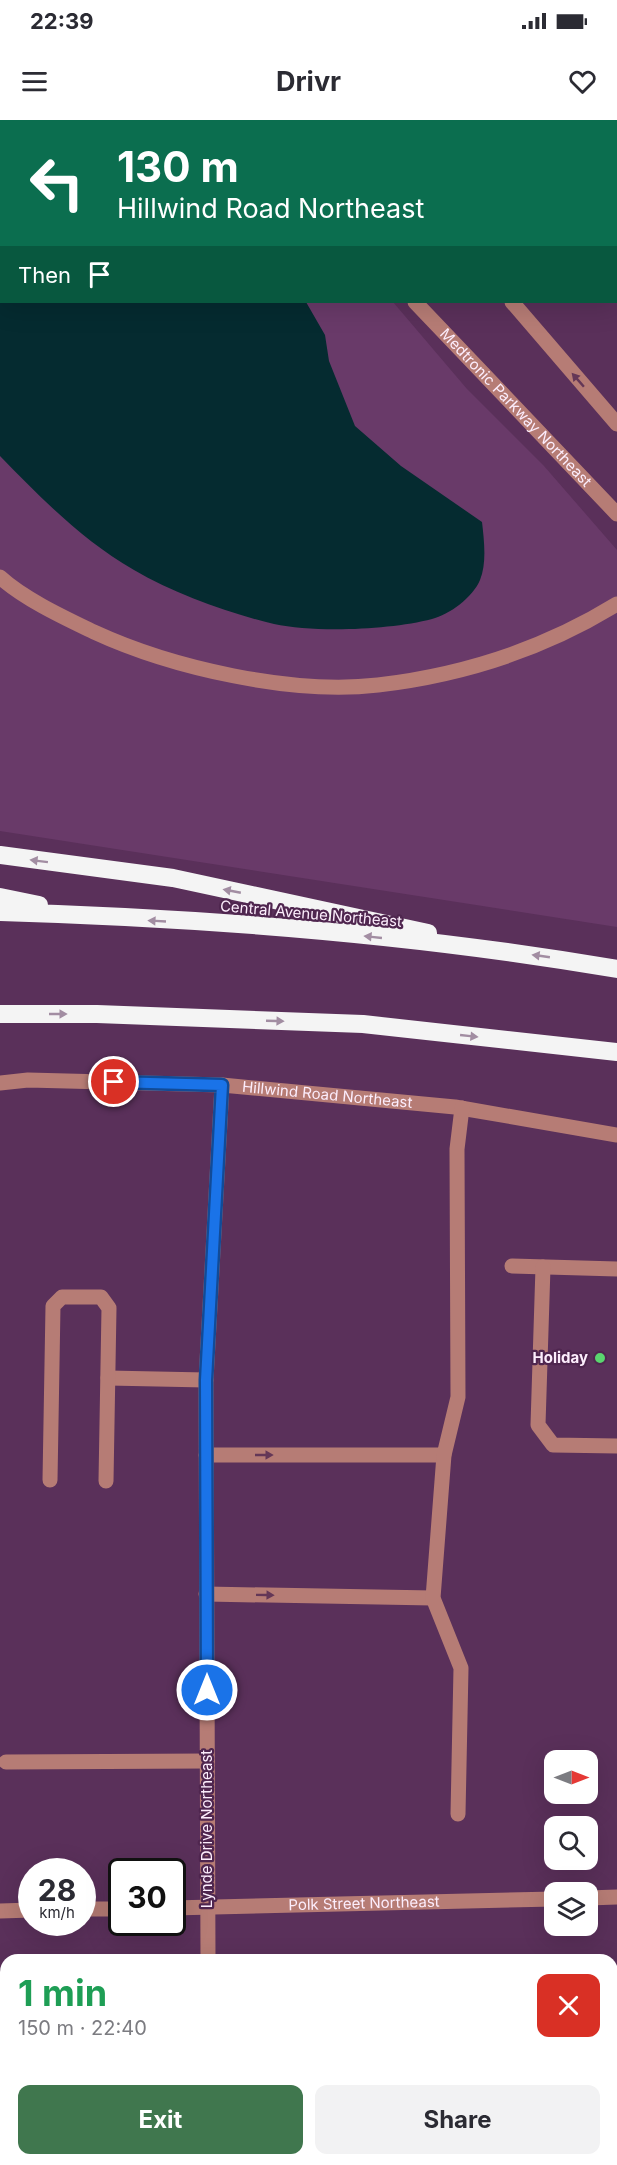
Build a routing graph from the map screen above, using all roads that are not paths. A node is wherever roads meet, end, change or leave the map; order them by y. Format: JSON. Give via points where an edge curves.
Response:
{"nodes":[{"id":1,"x":416,"y":303,"type":"edge"},
{"id":2,"x":513,"y":303,"type":"edge"},
{"id":3,"x":617,"y":424,"type":"edge"},
{"id":4,"x":617,"y":514,"type":"edge"},
{"id":5,"x":0,"y":577,"type":"edge"},
{"id":6,"x":617,"y":604,"type":"edge"},
{"id":7,"x":0,"y":855,"type":"edge"},
{"id":8,"x":0,"y":897,"type":"edge"},
{"id":9,"x":0,"y":912,"type":"edge"},
{"id":10,"x":108,"y":918,"type":"junction"},
{"id":11,"x":514,"y":952,"type":"junction"},
{"id":12,"x":617,"y":969,"type":"edge"},
{"id":13,"x":0,"y":1014,"type":"edge"},
{"id":14,"x":617,"y":1052,"type":"edge"},
{"id":15,"x":0,"y":1083,"type":"edge"},
{"id":16,"x":222,"y":1085,"type":"junction"},
{"id":17,"x":462,"y":1108,"type":"junction"},
{"id":18,"x":617,"y":1135,"type":"edge"},
{"id":19,"x":512,"y":1266,"type":"dead end"},
{"id":20,"x":543,"y":1267,"type":"junction"},
{"id":21,"x":617,"y":1269,"type":"edge"},
{"id":22,"x":108,"y":1378,"type":"junction"},
{"id":23,"x":206,"y":1380,"type":"junction"},
{"id":24,"x":617,"y":1446,"type":"edge"},
{"id":25,"x":206,"y":1455,"type":"junction"},
{"id":26,"x":444,"y":1455,"type":"junction"},
{"id":27,"x":50,"y":1480,"type":"dead end"},
{"id":28,"x":106,"y":1481,"type":"dead end"},
{"id":29,"x":206,"y":1594,"type":"junction"},
{"id":30,"x":433,"y":1598,"type":"junction"},
{"id":31,"x":207,"y":1761,"type":"junction"},
{"id":32,"x":6,"y":1762,"type":"dead end"},
{"id":33,"x":458,"y":1814,"type":"dead end"},
{"id":34,"x":617,"y":1897,"type":"edge"},
{"id":35,"x":598,"y":1898,"type":"edge"},
{"id":36,"x":544,"y":1899,"type":"edge"},
{"id":37,"x":207,"y":1907,"type":"junction"},
{"id":38,"x":186,"y":1908,"type":"edge"},
{"id":39,"x":18,"y":1910,"type":"edge"},
{"id":40,"x":0,"y":1911,"type":"edge"},
{"id":41,"x":207,"y":1954,"type":"edge"}],
"edges":[{"from":1,"to":4,"type":"street","name":"Medtronic Parkway Northeast"},
{"from":3,"to":2,"type":"street","one_way":true},
{"from":5,"to":6,"type":"street","via":[[68,620],[176,664],[314,685],[377,685],[513,656],[576,629]]},
{"from":11,"to":7,"type":"highway","one_way":true,"via":[[173,878]]},
{"from":8,"to":10,"type":"highway"},
{"from":9,"to":10,"type":"highway","name":"Central Avenue Northeast"},
{"from":11,"to":10,"type":"highway","name":"Central Avenue Northeast","one_way":true,"via":[[334,933]]},
{"from":12,"to":11,"type":"highway","name":"Central Avenue Northeast","one_way":true},
{"from":13,"to":14,"type":"highway","one_way":true,"via":[[363,1024]]},
{"from":15,"to":16,"type":"street","name":"Hillwind Road Northeast","via":[[28,1080]]},
{"from":16,"to":17,"type":"street","name":"Hillwind Road Northeast"},
{"from":16,"to":23,"type":"street","name":"Lynde Drive Northeast"},
{"from":17,"to":18,"type":"street","name":"Hillwind Road Northeast"},
{"from":17,"to":26,"type":"street","via":[[457,1149],[458,1396]]},
{"from":19,"to":20,"type":"street"},
{"from":20,"to":21,"type":"street"},
{"from":20,"to":24,"type":"street","via":[[538,1425],[553,1445]]},
{"from":22,"to":23,"type":"street"},
{"from":22,"to":27,"type":"street","via":[[109,1308],[101,1297],[62,1297],[53,1306]]},
{"from":22,"to":28,"type":"street"},
{"from":23,"to":25,"type":"street","name":"Lynde Drive Northeast"},
{"from":25,"to":26,"type":"street","one_way":true},
{"from":25,"to":29,"type":"street","name":"Lynde Drive Northeast"},
{"from":26,"to":30,"type":"street"},
{"from":29,"to":30,"type":"street","one_way":true},
{"from":29,"to":31,"type":"street","name":"Lynde Drive Northeast"},
{"from":30,"to":33,"type":"street","via":[[461,1668]]},
{"from":31,"to":32,"type":"street"},
{"from":31,"to":37,"type":"street","name":"Lynde Drive Northeast"},
{"from":34,"to":35,"type":"street"},
{"from":36,"to":37,"type":"street","name":"Polk Street Northeast"},
{"from":37,"to":38,"type":"street","name":"Polk Street Northeast"},
{"from":37,"to":41,"type":"street","name":"Lynde Drive Northeast"},
{"from":39,"to":40,"type":"street"}]}
